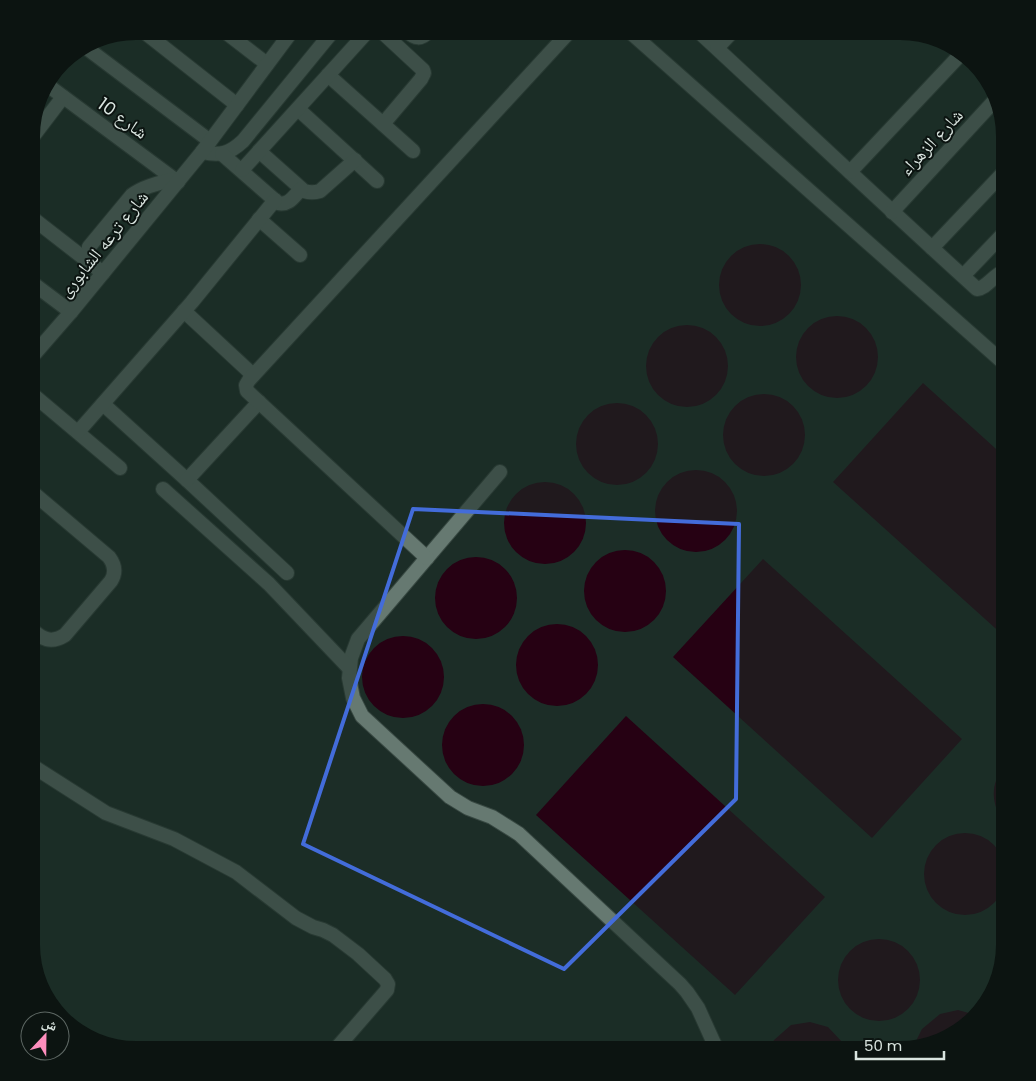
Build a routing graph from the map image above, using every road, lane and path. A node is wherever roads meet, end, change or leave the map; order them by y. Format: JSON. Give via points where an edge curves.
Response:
{"nodes":[{"id":1,"x":154,"y":40,"type":"edge"},
{"id":2,"x":236,"y":40,"type":"edge"},
{"id":3,"x":285,"y":40,"type":"edge"},
{"id":4,"x":326,"y":40,"type":"edge"},
{"id":5,"x":360,"y":40,"type":"edge"},
{"id":6,"x":391,"y":40,"type":"edge"},
{"id":7,"x":562,"y":40,"type":"edge"},
{"id":8,"x":639,"y":40,"type":"edge"},
{"id":9,"x":708,"y":40,"type":"edge"},
{"id":10,"x":725,"y":40,"type":"edge"},
{"id":11,"x":717,"y":48,"type":"junction"},
{"id":12,"x":91,"y":52,"type":"edge"},
{"id":13,"x":957,"y":59,"type":"edge"},
{"id":14,"x":267,"y":64,"type":"junction"},
{"id":15,"x":328,"y":75,"type":"junction"},
{"id":16,"x":52,"y":89,"type":"edge"},
{"id":17,"x":63,"y":96,"type":"junction"},
{"id":18,"x":237,"y":105,"type":"junction"},
{"id":19,"x":991,"y":105,"type":"edge"},
{"id":20,"x":298,"y":109,"type":"junction"},
{"id":21,"x":382,"y":124,"type":"junction"},
{"id":22,"x":40,"y":128,"type":"edge"},
{"id":23,"x":206,"y":147,"type":"junction"},
{"id":24,"x":259,"y":151,"type":"junction"},
{"id":25,"x":413,"y":151,"type":"dead end"},
{"id":26,"x":222,"y":154,"type":"junction"},
{"id":27,"x":355,"y":160,"type":"junction"},
{"id":28,"x":242,"y":170,"type":"junction"},
{"id":29,"x":850,"y":172,"type":"junction"},
{"id":30,"x":176,"y":180,"type":"junction"},
{"id":31,"x":996,"y":180,"type":"edge"},
{"id":32,"x":378,"y":181,"type":"dead end"},
{"id":33,"x":301,"y":189,"type":"junction"},
{"id":34,"x":275,"y":200,"type":"junction"},
{"id":35,"x":892,"y":212,"type":"junction"},
{"id":36,"x":259,"y":219,"type":"junction"},
{"id":37,"x":40,"y":223,"type":"edge"},
{"id":38,"x":996,"y":241,"type":"edge"},
{"id":39,"x":89,"y":247,"type":"dead end"},
{"id":40,"x":932,"y":248,"type":"junction"},
{"id":41,"x":300,"y":255,"type":"dead end"},
{"id":42,"x":103,"y":274,"type":"junction"},
{"id":43,"x":963,"y":276,"type":"junction"},
{"id":44,"x":996,"y":276,"type":"edge"},
{"id":45,"x":40,"y":288,"type":"edge"},
{"id":46,"x":188,"y":307,"type":"junction"},
{"id":47,"x":71,"y":312,"type":"junction"},
{"id":48,"x":40,"y":343,"type":"edge"},
{"id":49,"x":996,"y":356,"type":"edge"},
{"id":50,"x":253,"y":375,"type":"junction"},
{"id":51,"x":40,"y":400,"type":"edge"},
{"id":52,"x":259,"y":402,"type":"junction"},
{"id":53,"x":103,"y":404,"type":"junction"},
{"id":54,"x":78,"y":432,"type":"junction"},
{"id":55,"x":120,"y":468,"type":"dead end"},
{"id":56,"x":500,"y":472,"type":"dead end"},
{"id":57,"x":187,"y":480,"type":"junction"},
{"id":58,"x":163,"y":489,"type":"dead end"},
{"id":59,"x":40,"y":499,"type":"edge"},
{"id":60,"x":427,"y":558,"type":"junction"},
{"id":61,"x":287,"y":573,"type":"dead end"},
{"id":62,"x":40,"y":637,"type":"edge"},
{"id":63,"x":349,"y":668,"type":"junction"},
{"id":64,"x":40,"y":771,"type":"edge"},
{"id":65,"x":343,"y":1041,"type":"edge"},
{"id":66,"x":713,"y":1041,"type":"edge"}],
"edges":[{"from":1,"to":18,"type":"street"},
{"from":2,"to":14,"type":"street"},
{"from":3,"to":14,"type":"street","name":"شارع ترعه الشابورى"},
{"from":4,"to":26,"type":"street","via":[[242,141]]},
{"from":5,"to":15,"type":"street"},
{"from":6,"to":21,"type":"street","via":[[424,73]]},
{"from":7,"to":50,"type":"street"},
{"from":8,"to":49,"type":"street"},
{"from":9,"to":11,"type":"street"},
{"from":10,"to":11,"type":"street"},
{"from":11,"to":29,"type":"street"},
{"from":12,"to":23,"type":"street"},
{"from":13,"to":29,"type":"street"},
{"from":14,"to":18,"type":"street","name":"شارع ترعه الشابورى"},
{"from":15,"to":20,"type":"street"},
{"from":15,"to":21,"type":"street"},
{"from":16,"to":17,"type":"street","name":"شارع 10"},
{"from":17,"to":22,"type":"street"},
{"from":17,"to":30,"type":"street","name":"شارع 10"},
{"from":18,"to":23,"type":"street","name":"شارع ترعه الشابورى"},
{"from":19,"to":35,"type":"street","name":"شارع الزهراء"},
{"from":20,"to":24,"type":"street"},
{"from":20,"to":27,"type":"street"},
{"from":21,"to":25,"type":"street"},
{"from":23,"to":26,"type":"street","via":[[213,155]]},
{"from":23,"to":30,"type":"street","name":"شارع ترعه الشابورى"},
{"from":24,"to":28,"type":"street"},
{"from":24,"to":33,"type":"street"},
{"from":26,"to":28,"type":"street"},
{"from":27,"to":32,"type":"street"},
{"from":27,"to":33,"type":"street","via":[[320,191],[309,193]]},
{"from":28,"to":34,"type":"street"},
{"from":29,"to":35,"type":"street"},
{"from":30,"to":39,"type":"street","via":[[137,191]]},
{"from":30,"to":42,"type":"street","name":"شارع ترعه الشابورى"},
{"from":31,"to":40,"type":"street"},
{"from":33,"to":34,"type":"street","via":[[288,203]]},
{"from":34,"to":36,"type":"street"},
{"from":35,"to":40,"type":"street"},
{"from":36,"to":41,"type":"street"},
{"from":36,"to":46,"type":"street"},
{"from":37,"to":42,"type":"street"},
{"from":38,"to":43,"type":"street"},
{"from":40,"to":43,"type":"street"},
{"from":42,"to":47,"type":"street","name":"شارع ترعه الشابورى"},
{"from":43,"to":44,"type":"street","via":[[980,289]]},
{"from":45,"to":47,"type":"street"},
{"from":46,"to":50,"type":"street"},
{"from":46,"to":53,"type":"street"},
{"from":47,"to":48,"type":"street","name":"شارع ترعه الشابورى"},
{"from":50,"to":52,"type":"street","via":[[246,388]]},
{"from":51,"to":54,"type":"street"},
{"from":52,"to":57,"type":"street"},
{"from":52,"to":60,"type":"street"},
{"from":53,"to":54,"type":"street"},
{"from":53,"to":57,"type":"street"},
{"from":54,"to":55,"type":"street"},
{"from":56,"to":60,"type":"street"},
{"from":57,"to":61,"type":"street"},
{"from":58,"to":63,"type":"street","via":[[269,584]]},
{"from":59,"to":62,"type":"street","via":[[109,557],[114,565],[110,581],[61,637],[47,640]]},
{"from":60,"to":63,"type":"street","via":[[358,639]]},
{"from":63,"to":66,"type":"street","via":[[350,688],[362,716],[450,797],[506,825],[531,844],[686,992],[701,1013]]},
{"from":64,"to":65,"type":"street","via":[[106,813],[174,839],[236,872],[296,918],[332,935],[358,954],[385,979],[387,990]]}]}
